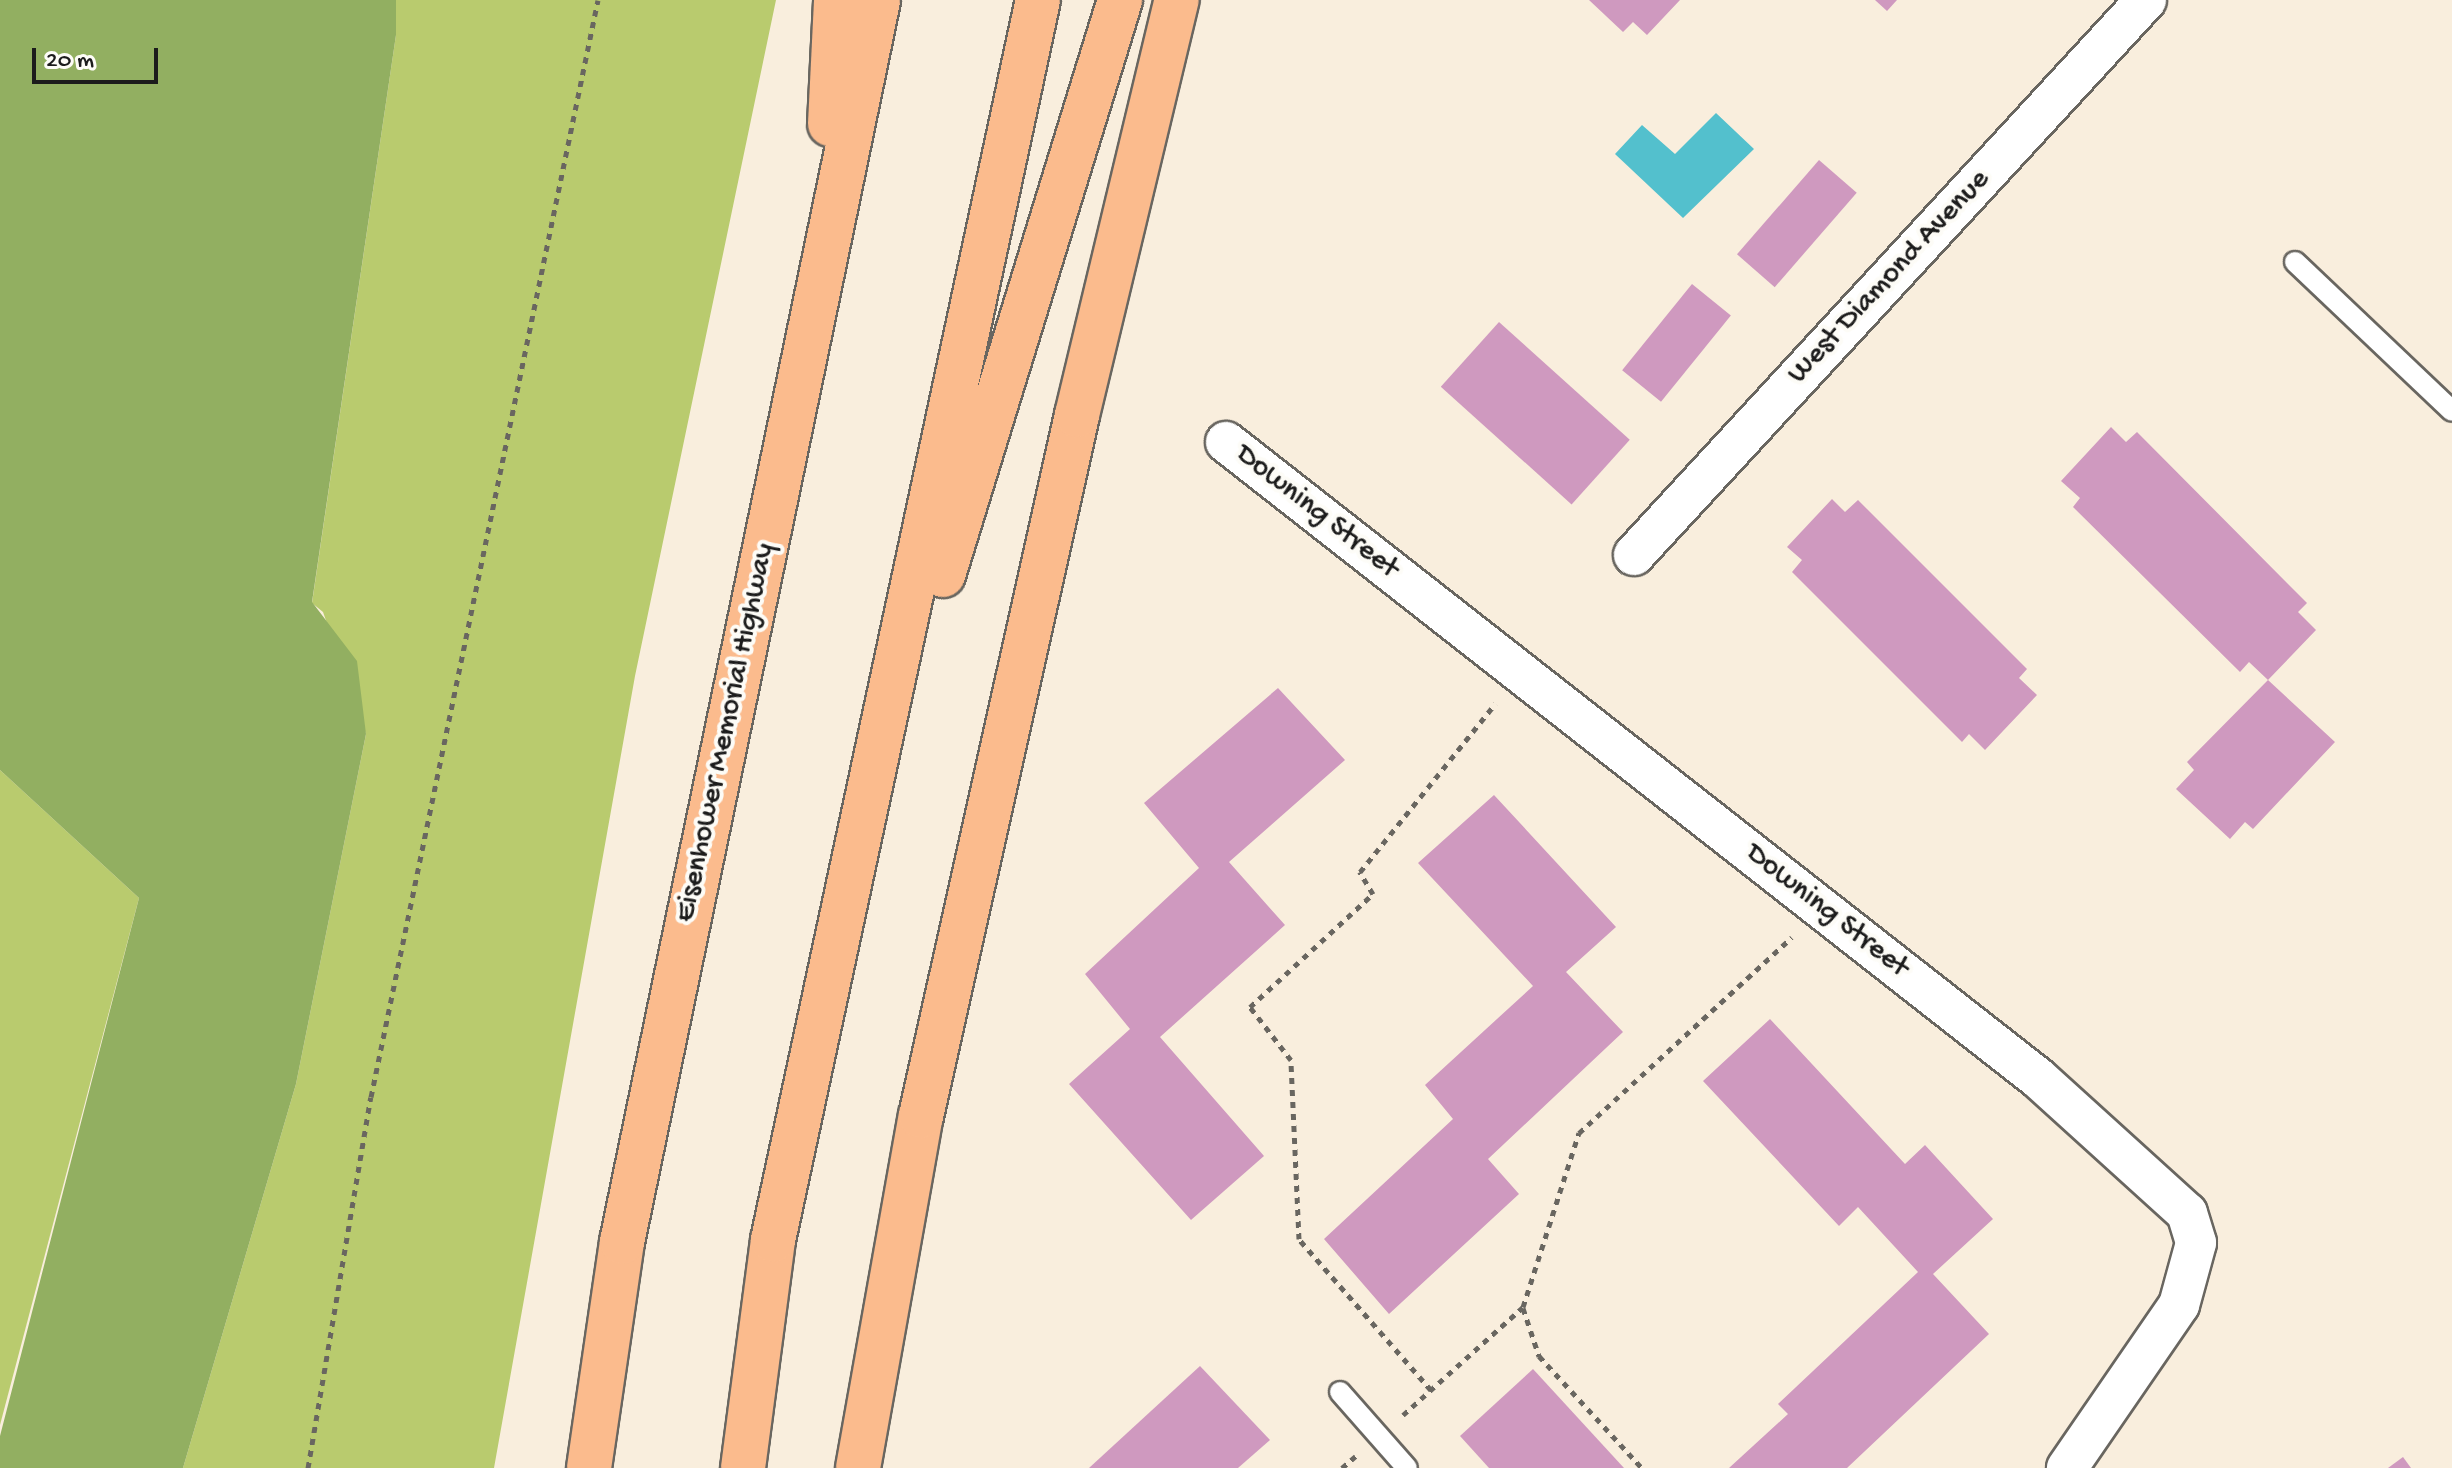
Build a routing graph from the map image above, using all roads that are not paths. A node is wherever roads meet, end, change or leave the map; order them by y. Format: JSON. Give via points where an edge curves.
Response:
{"nodes":[{"id":1,"x":836,"y":0,"type":"edge"},
{"id":2,"x":878,"y":0,"type":"edge"},
{"id":3,"x":1038,"y":0,"type":"edge"},
{"id":4,"x":1120,"y":0,"type":"edge"},
{"id":5,"x":1177,"y":0,"type":"edge"},
{"id":6,"x":2146,"y":0,"type":"edge"},
{"id":7,"x":824,"y":259,"type":"junction"},
{"id":8,"x":2295,"y":262,"type":"dead end"},
{"id":9,"x":2452,"y":411,"type":"edge"},
{"id":10,"x":1226,"y":442,"type":"dead end"},
{"id":11,"x":1634,"y":555,"type":"dead end"},
{"id":12,"x":863,"y":834,"type":"junction"},
{"id":13,"x":1340,"y":1392,"type":"dead end"},
{"id":14,"x":589,"y":1468,"type":"edge"},
{"id":15,"x":743,"y":1468,"type":"edge"},
{"id":16,"x":858,"y":1468,"type":"edge"},
{"id":17,"x":1407,"y":1468,"type":"edge"},
{"id":18,"x":2067,"y":1468,"type":"edge"}],
"edges":[{"from":1,"to":7,"type":"highway"},
{"from":2,"to":7,"type":"highway","name":"Eisenhower Memorial Highway"},
{"from":3,"to":12,"type":"highway"},
{"from":4,"to":12,"type":"highway"},
{"from":5,"to":16,"type":"highway","via":[[1077,415],[921,1116]]},
{"from":6,"to":11,"type":"street","name":"West Diamond Avenue"},
{"from":7,"to":14,"type":"highway","name":"Eisenhower Memorial Highway","via":[[622,1242]]},
{"from":8,"to":9,"type":"lane"},
{"from":10,"to":18,"type":"street","name":"Downing Street","via":[[2038,1078],[2187,1213],[2196,1243],[2179,1305]]},
{"from":12,"to":15,"type":"highway","via":[[773,1240]]},
{"from":13,"to":17,"type":"lane"}]}
